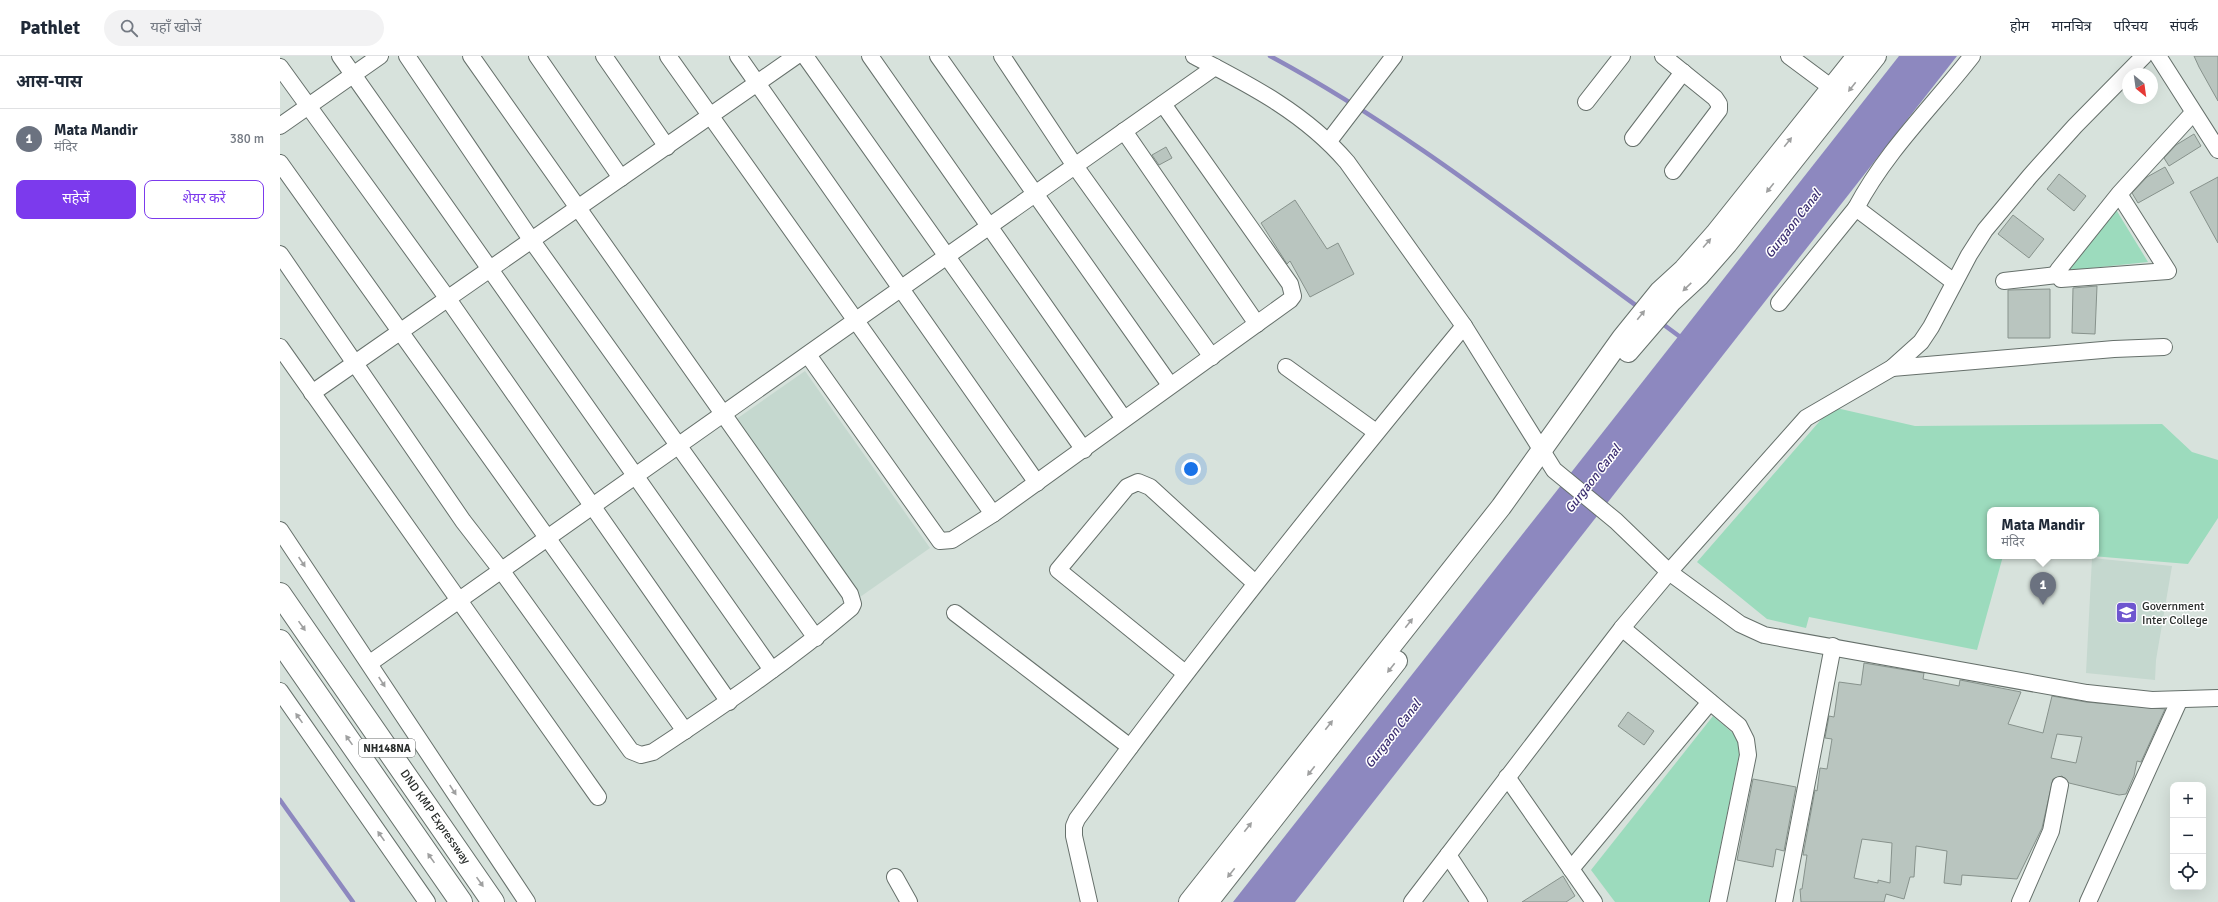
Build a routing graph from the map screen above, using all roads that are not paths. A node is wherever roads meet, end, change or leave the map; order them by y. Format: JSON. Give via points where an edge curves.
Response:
{"nodes":[{"id":1,"x":340,"y":56,"type":"edge"},
{"id":2,"x":380,"y":56,"type":"edge"},
{"id":3,"x":407,"y":56,"type":"edge"},
{"id":4,"x":471,"y":56,"type":"edge"},
{"id":5,"x":537,"y":56,"type":"edge"},
{"id":6,"x":604,"y":56,"type":"edge"},
{"id":7,"x":668,"y":56,"type":"edge"},
{"id":8,"x":738,"y":56,"type":"edge"},
{"id":9,"x":796,"y":56,"type":"edge"},
{"id":10,"x":805,"y":56,"type":"edge"},
{"id":11,"x":870,"y":56,"type":"edge"},
{"id":12,"x":938,"y":56,"type":"edge"},
{"id":13,"x":1002,"y":56,"type":"edge"},
{"id":14,"x":1194,"y":56,"type":"edge"},
{"id":15,"x":1622,"y":56,"type":"edge"},
{"id":16,"x":1663,"y":56,"type":"edge"},
{"id":17,"x":1789,"y":56,"type":"edge"},
{"id":18,"x":1857,"y":56,"type":"edge"},
{"id":19,"x":1876,"y":56,"type":"edge"},
{"id":20,"x":1972,"y":56,"type":"edge"},
{"id":21,"x":2144,"y":56,"type":"edge"},
{"id":22,"x":2158,"y":56,"type":"edge"},
{"id":23,"x":1388,"y":58,"type":"edge"},
{"id":24,"x":280,"y":67,"type":"edge"},
{"id":25,"x":1215,"y":67,"type":"junction"},
{"id":26,"x":1683,"y":72,"type":"junction"},
{"id":27,"x":354,"y":75,"type":"junction"},
{"id":28,"x":757,"y":82,"type":"junction"},
{"id":29,"x":1832,"y":88,"type":"junction"},
{"id":30,"x":1586,"y":102,"type":"dead end"},
{"id":31,"x":1163,"y":104,"type":"junction"},
{"id":32,"x":308,"y":107,"type":"junction"},
{"id":33,"x":2193,"y":113,"type":"junction"},
{"id":34,"x":710,"y":116,"type":"junction"},
{"id":35,"x":280,"y":126,"type":"edge"},
{"id":36,"x":1124,"y":131,"type":"junction"},
{"id":37,"x":1633,"y":138,"type":"dead end"},
{"id":38,"x":1329,"y":141,"type":"junction"},
{"id":39,"x":667,"y":146,"type":"junction"},
{"id":40,"x":2218,"y":150,"type":"edge"},
{"id":41,"x":280,"y":163,"type":"edge"},
{"id":42,"x":1075,"y":166,"type":"junction"},
{"id":43,"x":1673,"y":171,"type":"dead end"},
{"id":44,"x":621,"y":178,"type":"junction"},
{"id":45,"x":2119,"y":194,"type":"junction"},
{"id":46,"x":1034,"y":195,"type":"junction"},
{"id":47,"x":579,"y":207,"type":"junction"},
{"id":48,"x":1856,"y":208,"type":"junction"},
{"id":49,"x":990,"y":226,"type":"junction"},
{"id":50,"x":532,"y":241,"type":"junction"},
{"id":51,"x":280,"y":254,"type":"edge"},
{"id":52,"x":946,"y":257,"type":"junction"},
{"id":53,"x":489,"y":270,"type":"junction"},
{"id":54,"x":2057,"y":275,"type":"junction"},
{"id":55,"x":2004,"y":281,"type":"dead end"},
{"id":56,"x":1954,"y":282,"type":"junction"},
{"id":57,"x":900,"y":289,"type":"junction"},
{"id":58,"x":1665,"y":297,"type":"junction"},
{"id":59,"x":448,"y":299,"type":"junction"},
{"id":60,"x":1779,"y":303,"type":"dead end"},
{"id":61,"x":856,"y":321,"type":"junction"},
{"id":62,"x":1257,"y":324,"type":"junction"},
{"id":63,"x":1464,"y":326,"type":"junction"},
{"id":64,"x":400,"y":332,"type":"junction"},
{"id":65,"x":280,"y":346,"type":"edge"},
{"id":66,"x":2164,"y":347,"type":"dead end"},
{"id":67,"x":808,"y":355,"type":"junction"},
{"id":68,"x":1212,"y":357,"type":"junction"},
{"id":69,"x":356,"y":363,"type":"junction"},
{"id":70,"x":1286,"y":367,"type":"dead end"},
{"id":71,"x":1892,"y":368,"type":"junction"},
{"id":72,"x":1170,"y":385,"type":"junction"},
{"id":73,"x":312,"y":393,"type":"junction"},
{"id":74,"x":725,"y":413,"type":"junction"},
{"id":75,"x":1124,"y":419,"type":"junction"},
{"id":76,"x":1376,"y":432,"type":"junction"},
{"id":77,"x":678,"y":445,"type":"junction"},
{"id":78,"x":1084,"y":450,"type":"junction"},
{"id":79,"x":1550,"y":464,"type":"junction"},
{"id":80,"x":635,"y":476,"type":"junction"},
{"id":81,"x":1038,"y":483,"type":"junction"},
{"id":82,"x":593,"y":506,"type":"junction"},
{"id":83,"x":994,"y":514,"type":"junction"},
{"id":84,"x":280,"y":530,"type":"edge"},
{"id":85,"x":548,"y":537,"type":"junction"},
{"id":86,"x":501,"y":570,"type":"junction"},
{"id":87,"x":1669,"y":572,"type":"junction"},
{"id":88,"x":1255,"y":583,"type":"junction"},
{"id":89,"x":280,"y":594,"type":"edge"},
{"id":90,"x":459,"y":600,"type":"junction"},
{"id":91,"x":955,"y":613,"type":"dead end"},
{"id":92,"x":1622,"y":628,"type":"junction"},
{"id":93,"x":816,"y":638,"type":"junction"},
{"id":94,"x":280,"y":641,"type":"edge"},
{"id":95,"x":1833,"y":646,"type":"junction"},
{"id":96,"x":370,"y":663,"type":"junction"},
{"id":97,"x":772,"y":670,"type":"junction"},
{"id":98,"x":1185,"y":673,"type":"junction"},
{"id":99,"x":280,"y":691,"type":"edge"},
{"id":100,"x":2218,"y":698,"type":"edge"},
{"id":101,"x":2179,"y":700,"type":"junction"},
{"id":102,"x":729,"y":702,"type":"junction"},
{"id":103,"x":1710,"y":702,"type":"junction"},
{"id":104,"x":685,"y":731,"type":"junction"},
{"id":105,"x":1130,"y":747,"type":"junction"},
{"id":106,"x":1507,"y":777,"type":"junction"},
{"id":107,"x":2060,"y":786,"type":"dead end"},
{"id":108,"x":598,"y":797,"type":"dead end"},
{"id":109,"x":1448,"y":855,"type":"junction"},
{"id":110,"x":1571,"y":869,"type":"junction"},
{"id":111,"x":894,"y":877,"type":"dead end"},
{"id":112,"x":427,"y":902,"type":"edge"},
{"id":113,"x":461,"y":902,"type":"edge"},
{"id":114,"x":494,"y":902,"type":"edge"},
{"id":115,"x":527,"y":902,"type":"edge"},
{"id":116,"x":910,"y":902,"type":"edge"},
{"id":117,"x":1089,"y":902,"type":"edge"},
{"id":118,"x":1189,"y":902,"type":"edge"},
{"id":119,"x":1208,"y":902,"type":"edge"},
{"id":120,"x":1412,"y":902,"type":"edge"},
{"id":121,"x":1479,"y":902,"type":"edge"},
{"id":122,"x":1594,"y":902,"type":"edge"},
{"id":123,"x":1718,"y":902,"type":"edge"},
{"id":124,"x":1784,"y":902,"type":"edge"},
{"id":125,"x":2020,"y":902,"type":"edge"},
{"id":126,"x":2088,"y":902,"type":"edge"}],
"edges":[{"from":1,"to":27,"type":"street"},
{"from":2,"to":27,"type":"street"},
{"from":3,"to":50,"type":"street"},
{"from":4,"to":47,"type":"street"},
{"from":5,"to":44,"type":"street"},
{"from":6,"to":39,"type":"street"},
{"from":7,"to":34,"type":"street"},
{"from":8,"to":28,"type":"street"},
{"from":9,"to":28,"type":"street"},
{"from":10,"to":52,"type":"street"},
{"from":11,"to":49,"type":"street"},
{"from":12,"to":46,"type":"street"},
{"from":13,"to":42,"type":"street"},
{"from":14,"to":25,"type":"street"},
{"from":15,"to":30,"type":"street"},
{"from":16,"to":26,"type":"street"},
{"from":17,"to":29,"type":"street"},
{"from":18,"to":29,"type":"main road"},
{"from":19,"to":58,"type":"main road","one_way":true,"via":[[1699,276]]},
{"from":20,"to":48,"type":"street","via":[[1887,157],[1870,181]]},
{"from":21,"to":56,"type":"street","via":[[2030,176],[1985,230]]},
{"from":22,"to":33,"type":"street"},
{"from":23,"to":38,"type":"street"},
{"from":24,"to":32,"type":"street"},
{"from":25,"to":31,"type":"street"},
{"from":25,"to":38,"type":"street","via":[[1284,106]]},
{"from":26,"to":37,"type":"street"},
{"from":26,"to":43,"type":"street","via":[[1715,98],[1720,107]]},
{"from":27,"to":32,"type":"street"},
{"from":27,"to":53,"type":"street"},
{"from":28,"to":34,"type":"street"},
{"from":28,"to":57,"type":"street"},
{"from":58,"to":29,"type":"main road","one_way":true,"via":[[1684,269]]},
{"from":31,"to":36,"type":"street"},
{"from":31,"to":62,"type":"street","via":[[1290,284],[1293,292],[1290,300]]},
{"from":32,"to":35,"type":"street"},
{"from":32,"to":59,"type":"street"},
{"from":33,"to":40,"type":"street"},
{"from":33,"to":45,"type":"street"},
{"from":34,"to":39,"type":"street"},
{"from":34,"to":61,"type":"street"},
{"from":36,"to":42,"type":"street"},
{"from":36,"to":62,"type":"street"},
{"from":38,"to":63,"type":"street"},
{"from":39,"to":44,"type":"street"},
{"from":41,"to":64,"type":"street"},
{"from":42,"to":46,"type":"street"},
{"from":42,"to":68,"type":"street"},
{"from":44,"to":47,"type":"street"},
{"from":45,"to":54,"type":"street","via":[[2059,269]]},
{"from":45,"to":54,"type":"street","via":[[2168,271],[2062,280]]},
{"from":46,"to":49,"type":"street"},
{"from":46,"to":72,"type":"street"},
{"from":47,"to":50,"type":"street"},
{"from":47,"to":74,"type":"street"},
{"from":48,"to":56,"type":"street"},
{"from":48,"to":60,"type":"street"},
{"from":49,"to":52,"type":"street"},
{"from":49,"to":75,"type":"street"},
{"from":50,"to":53,"type":"street"},
{"from":50,"to":77,"type":"street"},
{"from":51,"to":69,"type":"street"},
{"from":52,"to":57,"type":"street"},
{"from":52,"to":78,"type":"street"},
{"from":53,"to":59,"type":"street"},
{"from":53,"to":80,"type":"street"},
{"from":54,"to":55,"type":"street"},
{"from":56,"to":71,"type":"street","via":[[1921,342]]},
{"from":57,"to":61,"type":"street"},
{"from":57,"to":81,"type":"street"},
{"from":58,"to":79,"type":"main road","via":[[1628,342]]},
{"from":59,"to":64,"type":"street"},
{"from":59,"to":82,"type":"street"},
{"from":61,"to":67,"type":"street"},
{"from":61,"to":83,"type":"street"},
{"from":62,"to":68,"type":"street"},
{"from":63,"to":76,"type":"street"},
{"from":63,"to":79,"type":"street"},
{"from":64,"to":69,"type":"street"},
{"from":64,"to":85,"type":"street"},
{"from":65,"to":73,"type":"street"},
{"from":66,"to":71,"type":"street"},
{"from":67,"to":74,"type":"street"},
{"from":67,"to":83,"type":"street","via":[[940,541],[952,540]]},
{"from":68,"to":72,"type":"street"},
{"from":69,"to":73,"type":"street"},
{"from":69,"to":86,"type":"street","via":[[463,521]]},
{"from":70,"to":76,"type":"street"},
{"from":71,"to":87,"type":"street","via":[[1806,418]]},
{"from":72,"to":75,"type":"street"},
{"from":73,"to":90,"type":"street"},
{"from":74,"to":77,"type":"street"},
{"from":74,"to":93,"type":"street","via":[[852,599],[851,608]]},
{"from":75,"to":78,"type":"street"},
{"from":76,"to":88,"type":"street"},
{"from":77,"to":80,"type":"street"},
{"from":77,"to":93,"type":"street"},
{"from":78,"to":81,"type":"street"},
{"from":79,"to":87,"type":"street"},
{"from":118,"to":79,"type":"main road","one_way":true,"via":[[1501,507]]},
{"from":79,"to":119,"type":"main road","one_way":true},
{"from":80,"to":82,"type":"street"},
{"from":80,"to":97,"type":"street"},
{"from":81,"to":83,"type":"street"},
{"from":82,"to":85,"type":"street"},
{"from":82,"to":102,"type":"street"},
{"from":84,"to":96,"type":"street","one_way":true},
{"from":85,"to":86,"type":"street"},
{"from":85,"to":104,"type":"street"},
{"from":86,"to":90,"type":"street"},
{"from":86,"to":104,"type":"street","via":[[631,751],[641,755],[653,752]]},
{"from":87,"to":92,"type":"street"},
{"from":87,"to":95,"type":"street","via":[[1746,627],[1764,635]]},
{"from":88,"to":98,"type":"street"},
{"from":88,"to":98,"type":"street","via":[[1150,487],[1138,482],[1128,487],[1058,570]]},
{"from":89,"to":114,"type":"highway","name":"DND KMP Expressway","number":"NH148NA","one_way":true},
{"from":90,"to":96,"type":"street"},
{"from":90,"to":108,"type":"street"},
{"from":91,"to":105,"type":"street"},
{"from":92,"to":103,"type":"street"},
{"from":92,"to":106,"type":"street"},
{"from":93,"to":97,"type":"street"},
{"from":113,"to":94,"type":"highway","number":"NH148NA","one_way":true},
{"from":95,"to":101,"type":"street","via":[[2081,692],[2152,700]]},
{"from":95,"to":124,"type":"street"},
{"from":96,"to":115,"type":"street","one_way":true},
{"from":97,"to":102,"type":"street"},
{"from":98,"to":105,"type":"street"},
{"from":112,"to":99,"type":"street","one_way":true},
{"from":100,"to":101,"type":"street"},
{"from":101,"to":126,"type":"street"},
{"from":102,"to":104,"type":"street"},
{"from":103,"to":110,"type":"street"},
{"from":103,"to":123,"type":"street","via":[[1739,726],[1746,740],[1748,755]]},
{"from":105,"to":117,"type":"street","via":[[1074,826],[1075,844]]},
{"from":106,"to":109,"type":"street"},
{"from":106,"to":110,"type":"street"},
{"from":107,"to":125,"type":"street","via":[[2051,831]]},
{"from":109,"to":120,"type":"street"},
{"from":109,"to":121,"type":"street"},
{"from":110,"to":122,"type":"street"},
{"from":111,"to":116,"type":"street"}]}
